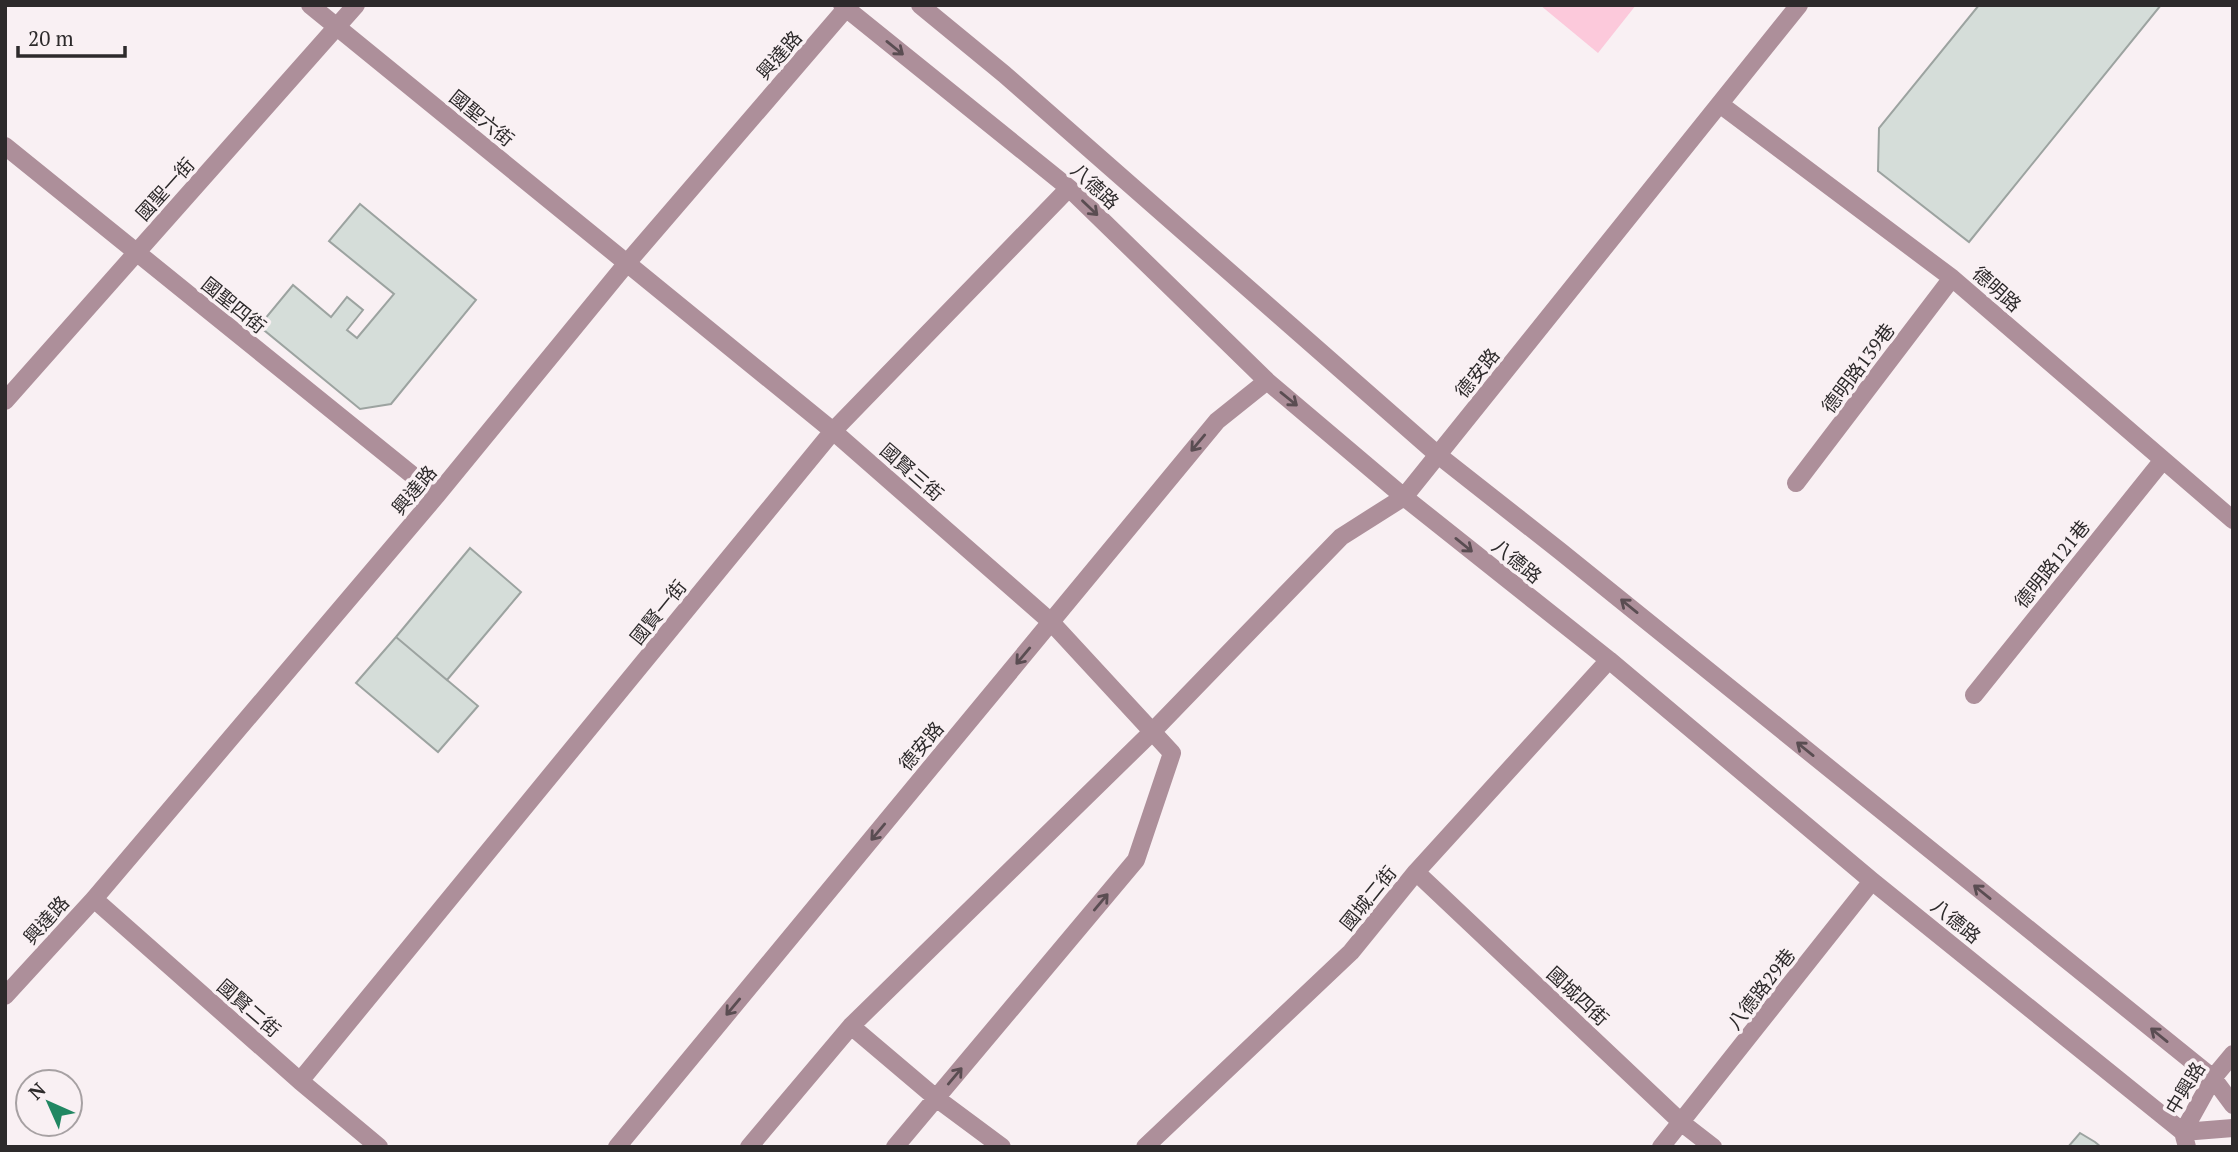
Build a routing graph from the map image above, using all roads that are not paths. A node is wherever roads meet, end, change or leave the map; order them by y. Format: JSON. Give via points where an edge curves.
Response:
{"nodes":[{"id":1,"x":310,"y":5,"type":"edge"},
{"id":2,"x":356,"y":5,"type":"edge"},
{"id":3,"x":920,"y":5,"type":"edge"},
{"id":4,"x":1799,"y":5,"type":"edge"},
{"id":5,"x":846,"y":6,"type":"edge"},
{"id":6,"x":337,"y":27,"type":"junction"},
{"id":7,"x":1721,"y":104,"type":"junction"},
{"id":8,"x":5,"y":146,"type":"edge"},
{"id":9,"x":1069,"y":188,"type":"junction"},
{"id":10,"x":135,"y":253,"type":"junction"},
{"id":11,"x":627,"y":263,"type":"junction"},
{"id":12,"x":1952,"y":278,"type":"junction"},
{"id":13,"x":1267,"y":381,"type":"junction"},
{"id":14,"x":5,"y":401,"type":"edge"},
{"id":15,"x":833,"y":431,"type":"junction"},
{"id":16,"x":1438,"y":455,"type":"junction"},
{"id":17,"x":2164,"y":460,"type":"junction"},
{"id":18,"x":1797,"y":483,"type":"dead end"},
{"id":19,"x":437,"y":495,"type":"junction"},
{"id":20,"x":1404,"y":498,"type":"junction"},
{"id":21,"x":2233,"y":520,"type":"edge"},
{"id":22,"x":1051,"y":622,"type":"junction"},
{"id":23,"x":1609,"y":660,"type":"junction"},
{"id":24,"x":1974,"y":695,"type":"dead end"},
{"id":25,"x":1152,"y":732,"type":"junction"},
{"id":26,"x":1416,"y":872,"type":"junction"},
{"id":27,"x":1872,"y":881,"type":"junction"},
{"id":28,"x":94,"y":899,"type":"junction"},
{"id":29,"x":5,"y":996,"type":"edge"},
{"id":30,"x":851,"y":1026,"type":"junction"},
{"id":31,"x":2233,"y":1054,"type":"edge"},
{"id":32,"x":2213,"y":1078,"type":"junction"},
{"id":33,"x":300,"y":1081,"type":"junction"},
{"id":34,"x":936,"y":1098,"type":"junction"},
{"id":35,"x":2233,"y":1105,"type":"edge"},
{"id":36,"x":1682,"y":1124,"type":"junction"},
{"id":37,"x":2233,"y":1128,"type":"edge"},
{"id":38,"x":2185,"y":1139,"type":"edge"},
{"id":39,"x":379,"y":1147,"type":"edge"},
{"id":40,"x":617,"y":1147,"type":"edge"},
{"id":41,"x":749,"y":1147,"type":"edge"},
{"id":42,"x":894,"y":1147,"type":"edge"},
{"id":43,"x":1002,"y":1147,"type":"edge"},
{"id":44,"x":1145,"y":1147,"type":"edge"},
{"id":45,"x":1661,"y":1147,"type":"edge"},
{"id":46,"x":1713,"y":1147,"type":"edge"}],
"edges":[{"from":1,"to":6,"type":"street","name":"國聖六街"},
{"from":2,"to":6,"type":"street","name":"國聖一街"},
{"from":3,"to":16,"type":"street","name":"八德路"},
{"from":4,"to":7,"type":"street","name":"德安路"},
{"from":5,"to":9,"type":"street","name":"八德路","one_way":true},
{"from":5,"to":11,"type":"street","name":"興達路"},
{"from":6,"to":10,"type":"street","name":"國聖一街"},
{"from":6,"to":11,"type":"street","name":"國聖六街"},
{"from":7,"to":12,"type":"street","name":"德明路"},
{"from":7,"to":16,"type":"street","name":"德安路"},
{"from":8,"to":10,"type":"street","name":"國聖四街"},
{"from":9,"to":13,"type":"street","name":"八德路","one_way":true},
{"from":9,"to":15,"type":"street","name":"國賢一街"},
{"from":10,"to":14,"type":"street","name":"國聖一街"},
{"from":10,"to":19,"type":"street","name":"國聖四街"},
{"from":11,"to":15,"type":"street","name":"國賢三街"},
{"from":11,"to":19,"type":"street","name":"興達路"},
{"from":12,"to":17,"type":"street","name":"德明路"},
{"from":12,"to":18,"type":"street","name":"德明路139巷"},
{"from":13,"to":20,"type":"street","name":"八德路","one_way":true},
{"from":13,"to":22,"type":"street","name":"德安路","one_way":true,"via":[[1217,421]]},
{"from":15,"to":22,"type":"street","name":"國賢三街"},
{"from":15,"to":33,"type":"street","name":"國賢一街"},
{"from":16,"to":20,"type":"street","name":"德安路"},
{"from":32,"to":16,"type":"street","name":"八德路","one_way":true},
{"from":17,"to":21,"type":"street","name":"德明路"},
{"from":17,"to":24,"type":"street","name":"德明路121巷"},
{"from":19,"to":28,"type":"street","name":"興達路"},
{"from":20,"to":23,"type":"street","name":"八德路","one_way":true},
{"from":20,"to":25,"type":"street","name":"德安路","via":[[1341,537]]},
{"from":22,"to":25,"type":"street","name":"國賢三街"},
{"from":22,"to":40,"type":"street","name":"德安路","one_way":true},
{"from":23,"to":26,"type":"street","name":"國城二街"},
{"from":23,"to":27,"type":"street","name":"八德路"},
{"from":25,"to":30,"type":"street","name":"德安路"},
{"from":34,"to":25,"type":"street","one_way":true,"via":[[1136,860],[1172,754]]},
{"from":26,"to":36,"type":"street","name":"國城四街"},
{"from":26,"to":44,"type":"street","name":"國城二街","via":[[1351,952]]},
{"from":27,"to":36,"type":"street","name":"八德路29巷"},
{"from":27,"to":38,"type":"street","name":"八德路"},
{"from":28,"to":29,"type":"street","name":"興達路"},
{"from":28,"to":33,"type":"street","name":"國賢二街"},
{"from":30,"to":34,"type":"street"},
{"from":30,"to":41,"type":"street","name":"德安路"},
{"from":31,"to":32,"type":"street","name":"中興路"},
{"from":32,"to":35,"type":"street","name":"八德路"},
{"from":32,"to":38,"type":"street","name":"中興路"},
{"from":33,"to":39,"type":"street","name":"國賢二街"},
{"from":34,"to":42,"type":"street"},
{"from":34,"to":43,"type":"street"},
{"from":36,"to":45,"type":"street","name":"八德路29巷"},
{"from":36,"to":46,"type":"street","name":"國城四街"},
{"from":37,"to":38,"type":"street"}]}
